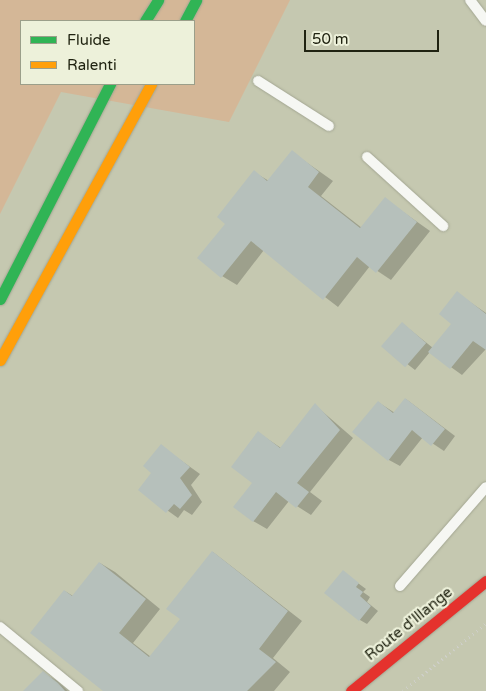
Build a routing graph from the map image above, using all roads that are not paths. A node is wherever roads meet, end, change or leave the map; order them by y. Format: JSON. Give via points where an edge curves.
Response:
{"nodes":[{"id":1,"x":158,"y":0,"type":"edge"},
{"id":2,"x":196,"y":0,"type":"edge"},
{"id":3,"x":470,"y":0,"type":"edge"},
{"id":4,"x":146,"y":20,"type":"edge"},
{"id":5,"x":186,"y":20,"type":"edge"},
{"id":6,"x":486,"y":20,"type":"edge"},
{"id":7,"x":258,"y":81,"type":"dead end"},
{"id":8,"x":109,"y":85,"type":"edge"},
{"id":9,"x":150,"y":85,"type":"edge"},
{"id":10,"x":329,"y":126,"type":"dead end"},
{"id":11,"x":367,"y":157,"type":"dead end"},
{"id":12,"x":443,"y":226,"type":"dead end"},
{"id":13,"x":0,"y":299,"type":"edge"},
{"id":14,"x":0,"y":360,"type":"edge"},
{"id":15,"x":486,"y":487,"type":"edge"},
{"id":16,"x":486,"y":581,"type":"edge"},
{"id":17,"x":400,"y":586,"type":"dead end"},
{"id":18,"x":0,"y":627,"type":"edge"},
{"id":19,"x":78,"y":691,"type":"edge"},
{"id":20,"x":351,"y":691,"type":"edge"}],
"edges":[{"from":1,"to":4,"type":"main road"},
{"from":2,"to":5,"type":"main road"},
{"from":3,"to":6,"type":"lane"},
{"from":7,"to":10,"type":"lane"},
{"from":8,"to":13,"type":"main road"},
{"from":9,"to":14,"type":"main road"},
{"from":11,"to":12,"type":"lane"},
{"from":15,"to":17,"type":"lane"},
{"from":16,"to":20,"type":"main road","name":"Route d'Illange"},
{"from":18,"to":19,"type":"lane"}]}
